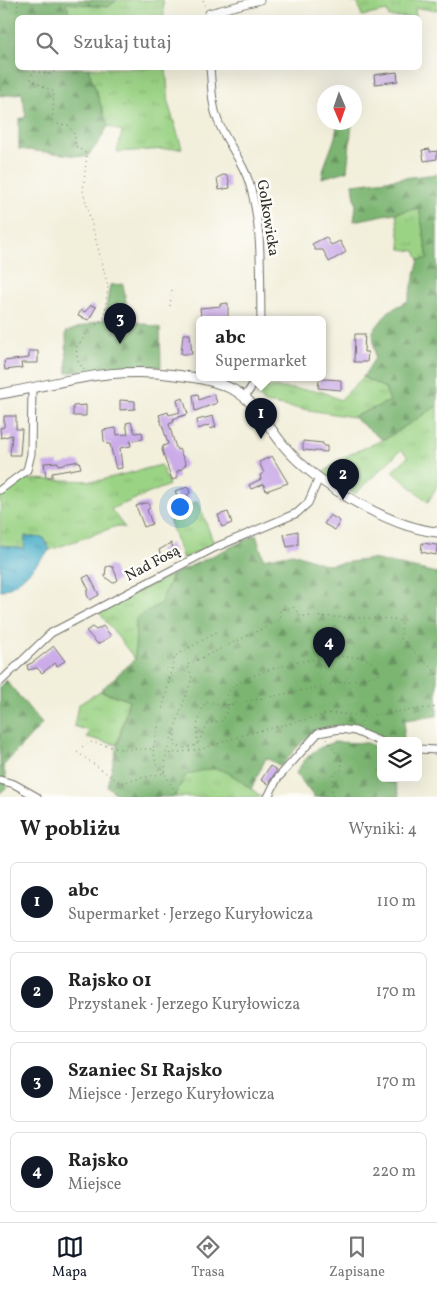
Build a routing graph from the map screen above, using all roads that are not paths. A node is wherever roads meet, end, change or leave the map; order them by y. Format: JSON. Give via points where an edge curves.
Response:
{"nodes":[{"id":1,"x":260,"y":0,"type":"edge"},
{"id":2,"x":208,"y":15,"type":"edge"},
{"id":3,"x":210,"y":70,"type":"edge"},
{"id":4,"x":261,"y":316,"type":"edge"},
{"id":5,"x":196,"y":379,"type":"edge"},
{"id":6,"x":204,"y":381,"type":"edge"},
{"id":7,"x":256,"y":381,"type":"edge"},
{"id":8,"x":32,"y":387,"type":"junction"},
{"id":9,"x":0,"y":394,"type":"edge"},
{"id":10,"x":245,"y":397,"type":"junction"},
{"id":11,"x":318,"y":478,"type":"junction"},
{"id":12,"x":0,"y":490,"type":"edge"},
{"id":13,"x":437,"y":532,"type":"edge"},
{"id":14,"x":0,"y":682,"type":"edge"},
{"id":15,"x":377,"y":740,"type":"edge"},
{"id":16,"x":422,"y":749,"type":"edge"},
{"id":17,"x":437,"y":750,"type":"edge"},
{"id":18,"x":0,"y":780,"type":"edge"},
{"id":19,"x":38,"y":797,"type":"edge"},
{"id":20,"x":268,"y":797,"type":"edge"}],
"edges":[{"from":1,"to":2,"type":"street","via":[[219,9]]},
{"from":3,"to":4,"type":"street","name":"Golkowicka","via":[[213,105],[218,121],[242,164],[253,200],[261,254]]},
{"from":5,"to":8,"type":"street","via":[[168,373],[120,371]]},
{"from":6,"to":10,"type":"street","via":[[222,385]]},
{"from":7,"to":10,"type":"street"},
{"from":8,"to":9,"type":"street"},
{"from":8,"to":12,"type":"street","via":[[31,454],[27,470]]},
{"from":10,"to":11,"type":"street","via":[[292,455]]},
{"from":11,"to":13,"type":"street","via":[[398,522]]},
{"from":11,"to":14,"type":"street","name":"Nad Fosą","via":[[308,503],[297,513],[214,548],[51,633]]},
{"from":15,"to":20,"type":"street","via":[[355,731],[336,729],[318,733],[277,779]]},
{"from":16,"to":17,"type":"street"},
{"from":18,"to":19,"type":"street"}]}
